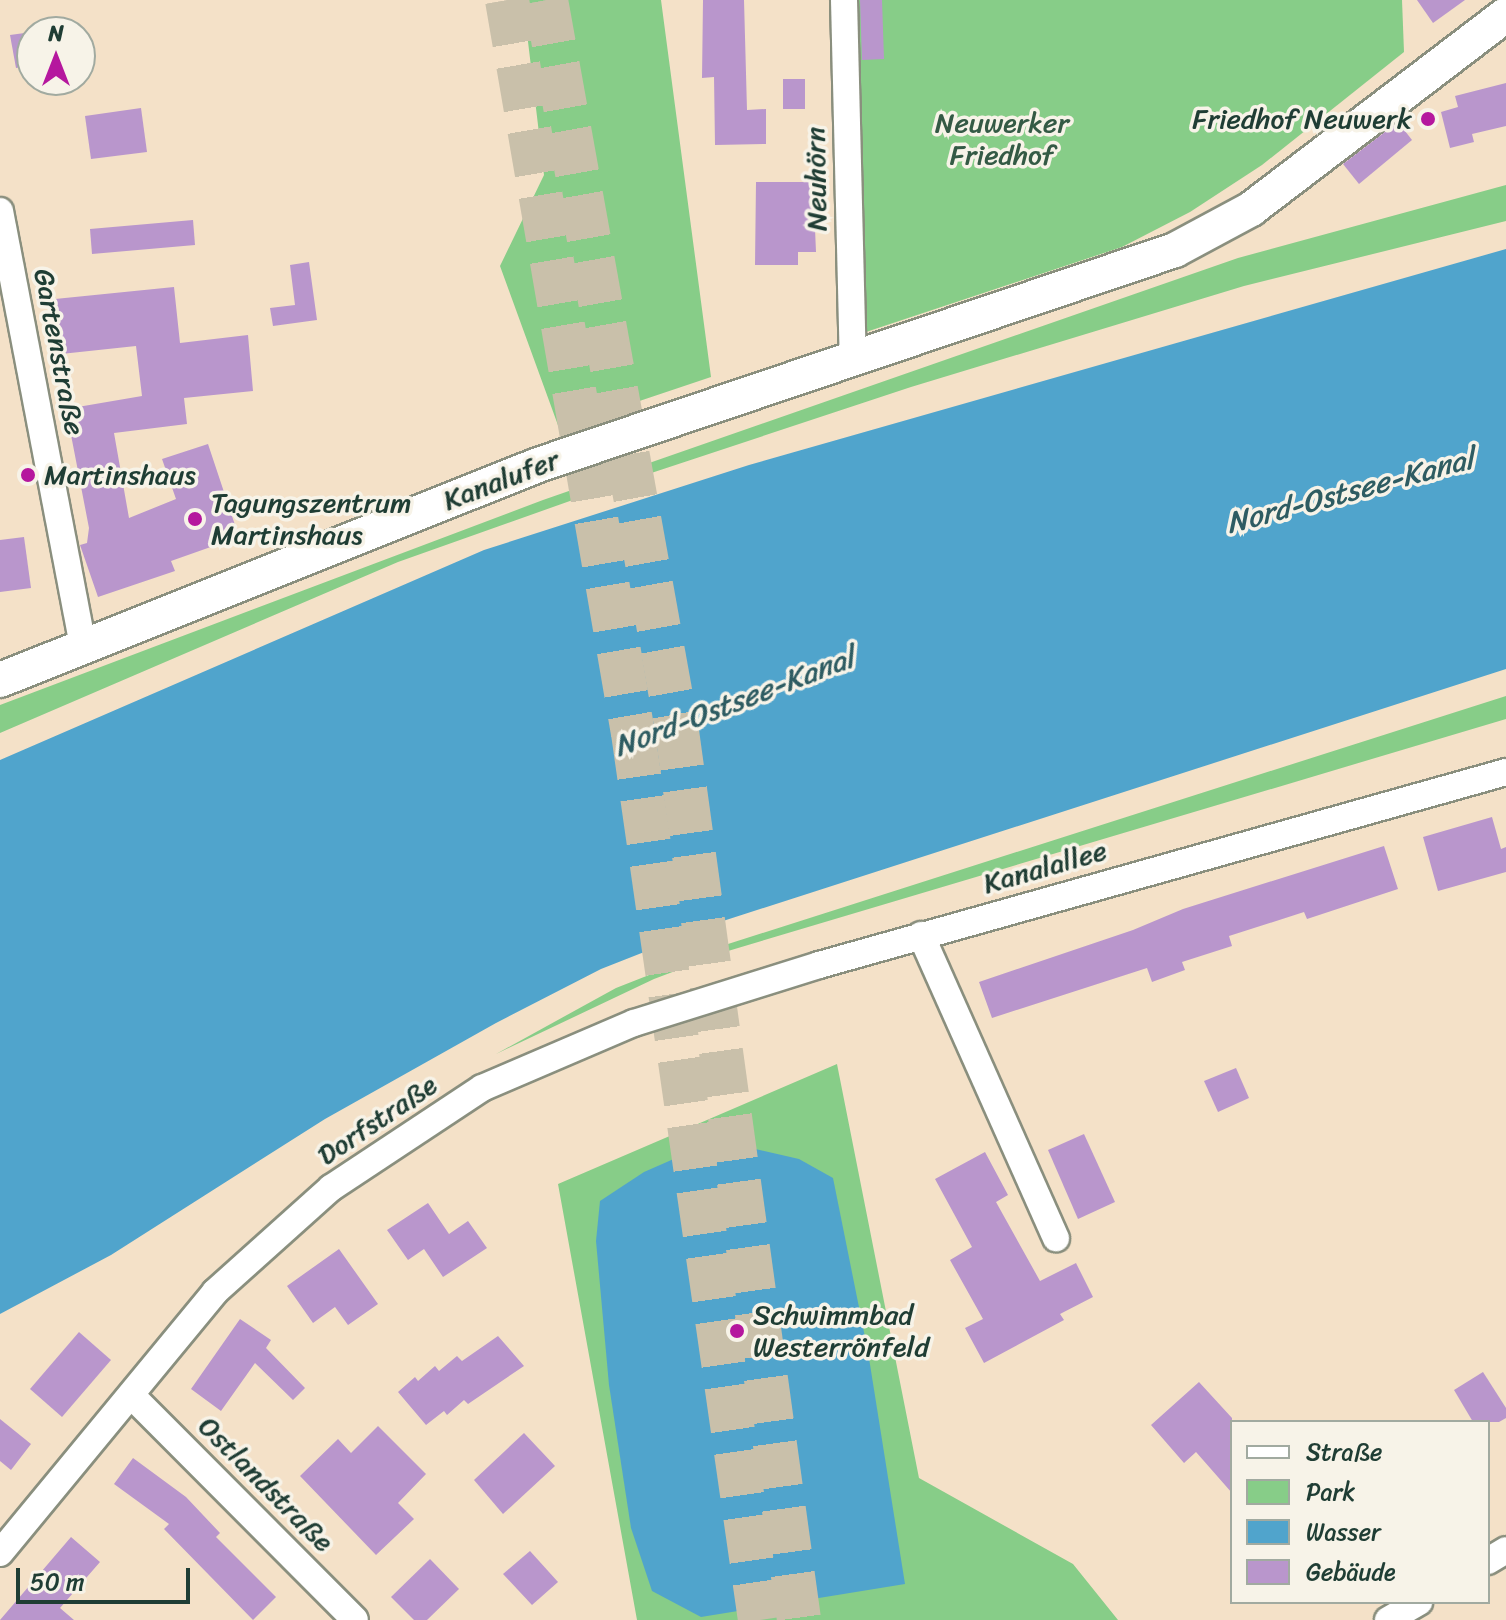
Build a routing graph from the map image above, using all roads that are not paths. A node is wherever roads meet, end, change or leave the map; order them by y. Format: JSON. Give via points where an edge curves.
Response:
{"nodes":[{"id":1,"x":844,"y":0,"type":"edge"},
{"id":2,"x":1506,"y":15,"type":"edge"},
{"id":3,"x":0,"y":211,"type":"edge"},
{"id":4,"x":853,"y":357,"type":"junction"},
{"id":5,"x":83,"y":647,"type":"junction"},
{"id":6,"x":0,"y":680,"type":"edge"},
{"id":7,"x":1506,"y":772,"type":"edge"},
{"id":8,"x":921,"y":935,"type":"junction"},
{"id":9,"x":1056,"y":1238,"type":"dead end"},
{"id":10,"x":131,"y":1395,"type":"junction"},
{"id":11,"x":0,"y":1553,"type":"edge"},
{"id":12,"x":1416,"y":1604,"type":"edge"},
{"id":13,"x":355,"y":1620,"type":"edge"},
{"id":14,"x":1388,"y":1620,"type":"edge"}],
"edges":[{"from":1,"to":4,"type":"street","name":"Neuhörn"},
{"from":2,"to":4,"type":"street","name":"Kanalufer","via":[[1251,209],[1175,250]]},
{"from":3,"to":5,"type":"street","name":"Gartenstraße"},
{"from":4,"to":5,"type":"street","name":"Kanalufer","via":[[538,465]]},
{"from":5,"to":6,"type":"street","name":"Kanalufer"},
{"from":7,"to":8,"type":"street","name":"Kanalallee"},
{"from":8,"to":9,"type":"street"},
{"from":8,"to":10,"type":"street","name":"Dorfstraße","via":[[634,1023],[482,1088],[331,1188],[215,1292]]},
{"from":10,"to":11,"type":"street","name":"Dorfstraße"},
{"from":10,"to":13,"type":"street","name":"Ostlandstraße"},
{"from":12,"to":14,"type":"street"}]}
